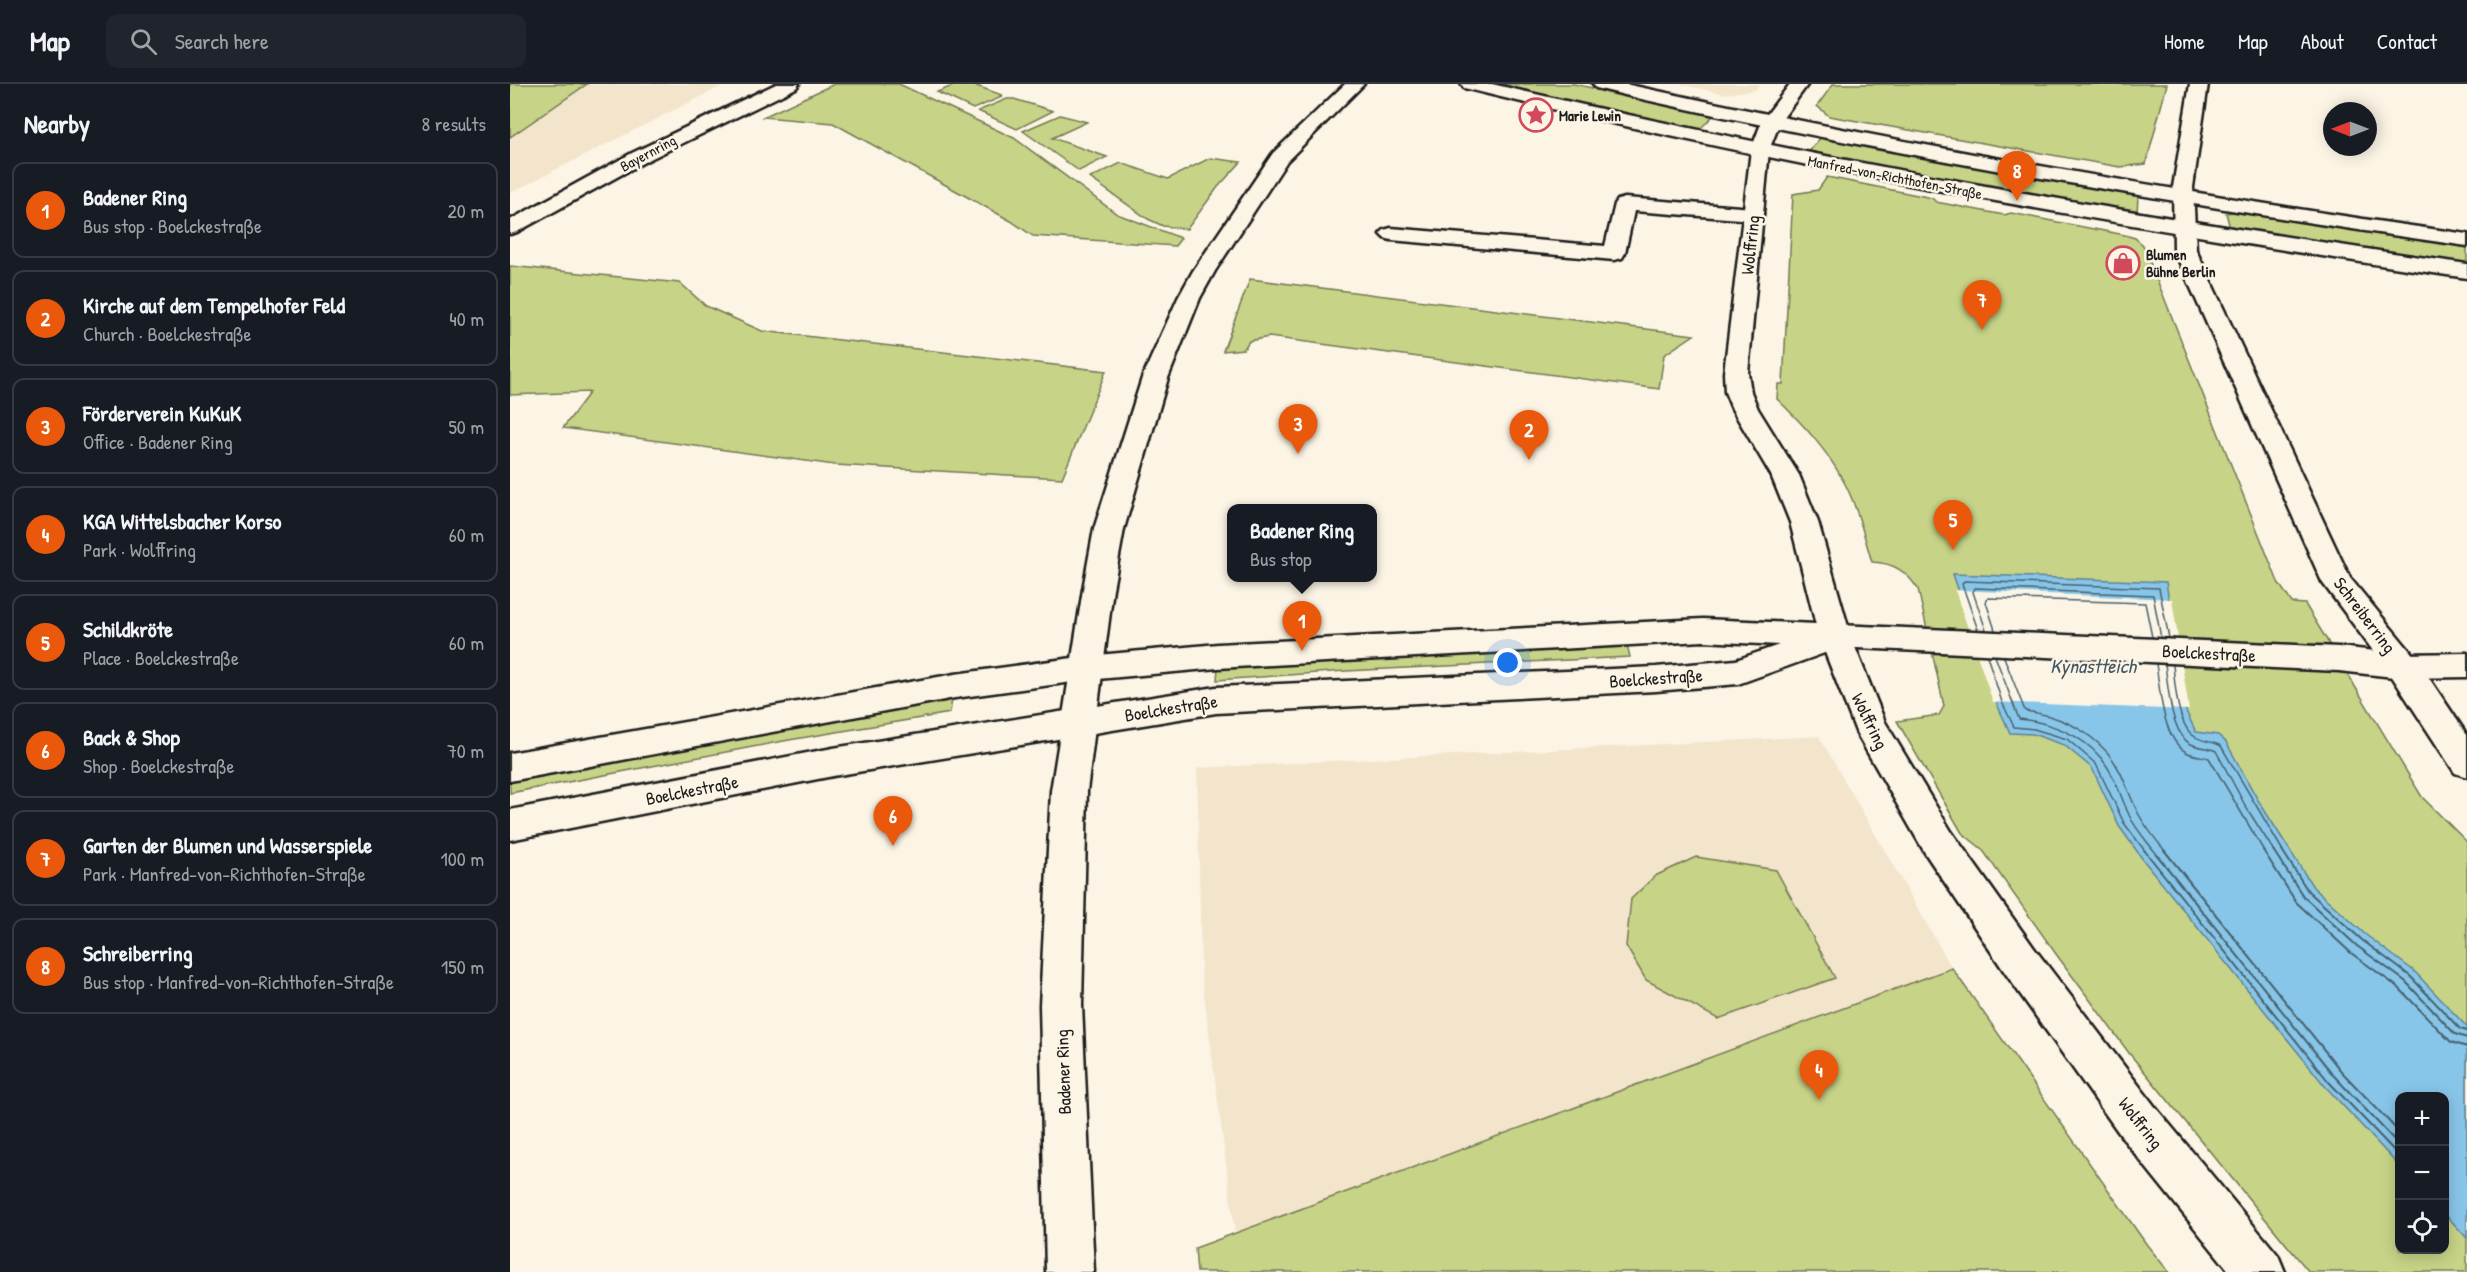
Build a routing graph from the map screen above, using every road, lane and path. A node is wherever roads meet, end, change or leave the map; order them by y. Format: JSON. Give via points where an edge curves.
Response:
{"nodes":[{"id":1,"x":790,"y":84,"type":"edge"},
{"id":2,"x":1355,"y":84,"type":"edge"},
{"id":3,"x":1470,"y":84,"type":"edge"},
{"id":4,"x":1602,"y":84,"type":"edge"},
{"id":5,"x":1799,"y":84,"type":"edge"},
{"id":6,"x":2199,"y":84,"type":"edge"},
{"id":7,"x":1772,"y":121,"type":"junction"},
{"id":8,"x":1760,"y":150,"type":"junction"},
{"id":9,"x":2182,"y":197,"type":"junction"},
{"id":10,"x":1753,"y":214,"type":"junction"},
{"id":11,"x":510,"y":228,"type":"edge"},
{"id":12,"x":2181,"y":229,"type":"junction"},
{"id":13,"x":1391,"y":234,"type":"dead end"},
{"id":14,"x":2467,"y":240,"type":"edge"},
{"id":15,"x":2467,"y":271,"type":"edge"},
{"id":16,"x":1835,"y":637,"type":"junction"},
{"id":17,"x":2467,"y":665,"type":"edge"},
{"id":18,"x":2403,"y":666,"type":"junction"},
{"id":19,"x":1087,"y":668,"type":"junction"},
{"id":20,"x":2467,"y":687,"type":"edge"},
{"id":21,"x":1079,"y":723,"type":"junction"},
{"id":22,"x":2467,"y":764,"type":"edge"},
{"id":23,"x":510,"y":767,"type":"edge"},
{"id":24,"x":510,"y":825,"type":"edge"},
{"id":25,"x":1070,"y":1272,"type":"edge"},
{"id":26,"x":2260,"y":1272,"type":"edge"}],
"edges":[{"from":1,"to":11,"type":"street","name":"Bayernring","via":[[660,147]]},
{"from":2,"to":19,"type":"street","name":"Badener Ring","via":[[1280,157],[1212,256],[1185,308],[1155,378],[1109,529]]},
{"from":3,"to":8,"type":"street","name":"Manfred-von-Richthofen-Straße"},
{"from":4,"to":7,"type":"street","name":"Manfred-von-Richthofen-Straße"},
{"from":5,"to":7,"type":"street","name":"Wolffring"},
{"from":6,"to":9,"type":"street","name":"Schreiberring"},
{"from":7,"to":8,"type":"street","name":"Wolffring"},
{"from":7,"to":9,"type":"street","name":"Manfred-von-Richthofen-Straße"},
{"from":8,"to":10,"type":"street","name":"Wolffring"},
{"from":8,"to":12,"type":"street","name":"Manfred-von-Richthofen-Straße"},
{"from":9,"to":12,"type":"street","name":"Schreiberring"},
{"from":9,"to":14,"type":"street","name":"Manfred-von-Richthofen-Straße"},
{"from":10,"to":13,"type":"street","via":[[1625,204],[1614,254]]},
{"from":10,"to":16,"type":"street","name":"Wolffring","via":[[1736,374],[1738,392],[1785,475],[1803,522]]},
{"from":12,"to":15,"type":"street","name":"Manfred-von-Richthofen-Straße"},
{"from":12,"to":18,"type":"street","name":"Schreiberring","via":[[2198,281],[2337,582]]},
{"from":16,"to":18,"type":"street","name":"Boelckestraße","via":[[2339,659]]},
{"from":16,"to":19,"type":"street","name":"Boelckestraße","via":[[1703,630],[1254,654]]},
{"from":16,"to":21,"type":"street","name":"Boelckestraße","via":[[1738,672],[1216,700]]},
{"from":16,"to":26,"type":"street","name":"Wolffring","via":[[1864,716],[1938,842],[2140,1124]]},
{"from":17,"to":18,"type":"street","name":"Boelckestraße"},
{"from":18,"to":20,"type":"street","name":"Boelckestraße"},
{"from":18,"to":22,"type":"street","name":"Schreiberring"},
{"from":19,"to":21,"type":"street","name":"Badener Ring"},
{"from":19,"to":23,"type":"street","name":"Boelckestraße","via":[[943,688]]},
{"from":21,"to":24,"type":"street","name":"Boelckestraße","via":[[833,762]]},
{"from":21,"to":25,"type":"street","name":"Badener Ring","via":[[1069,791],[1061,1005]]}]}
